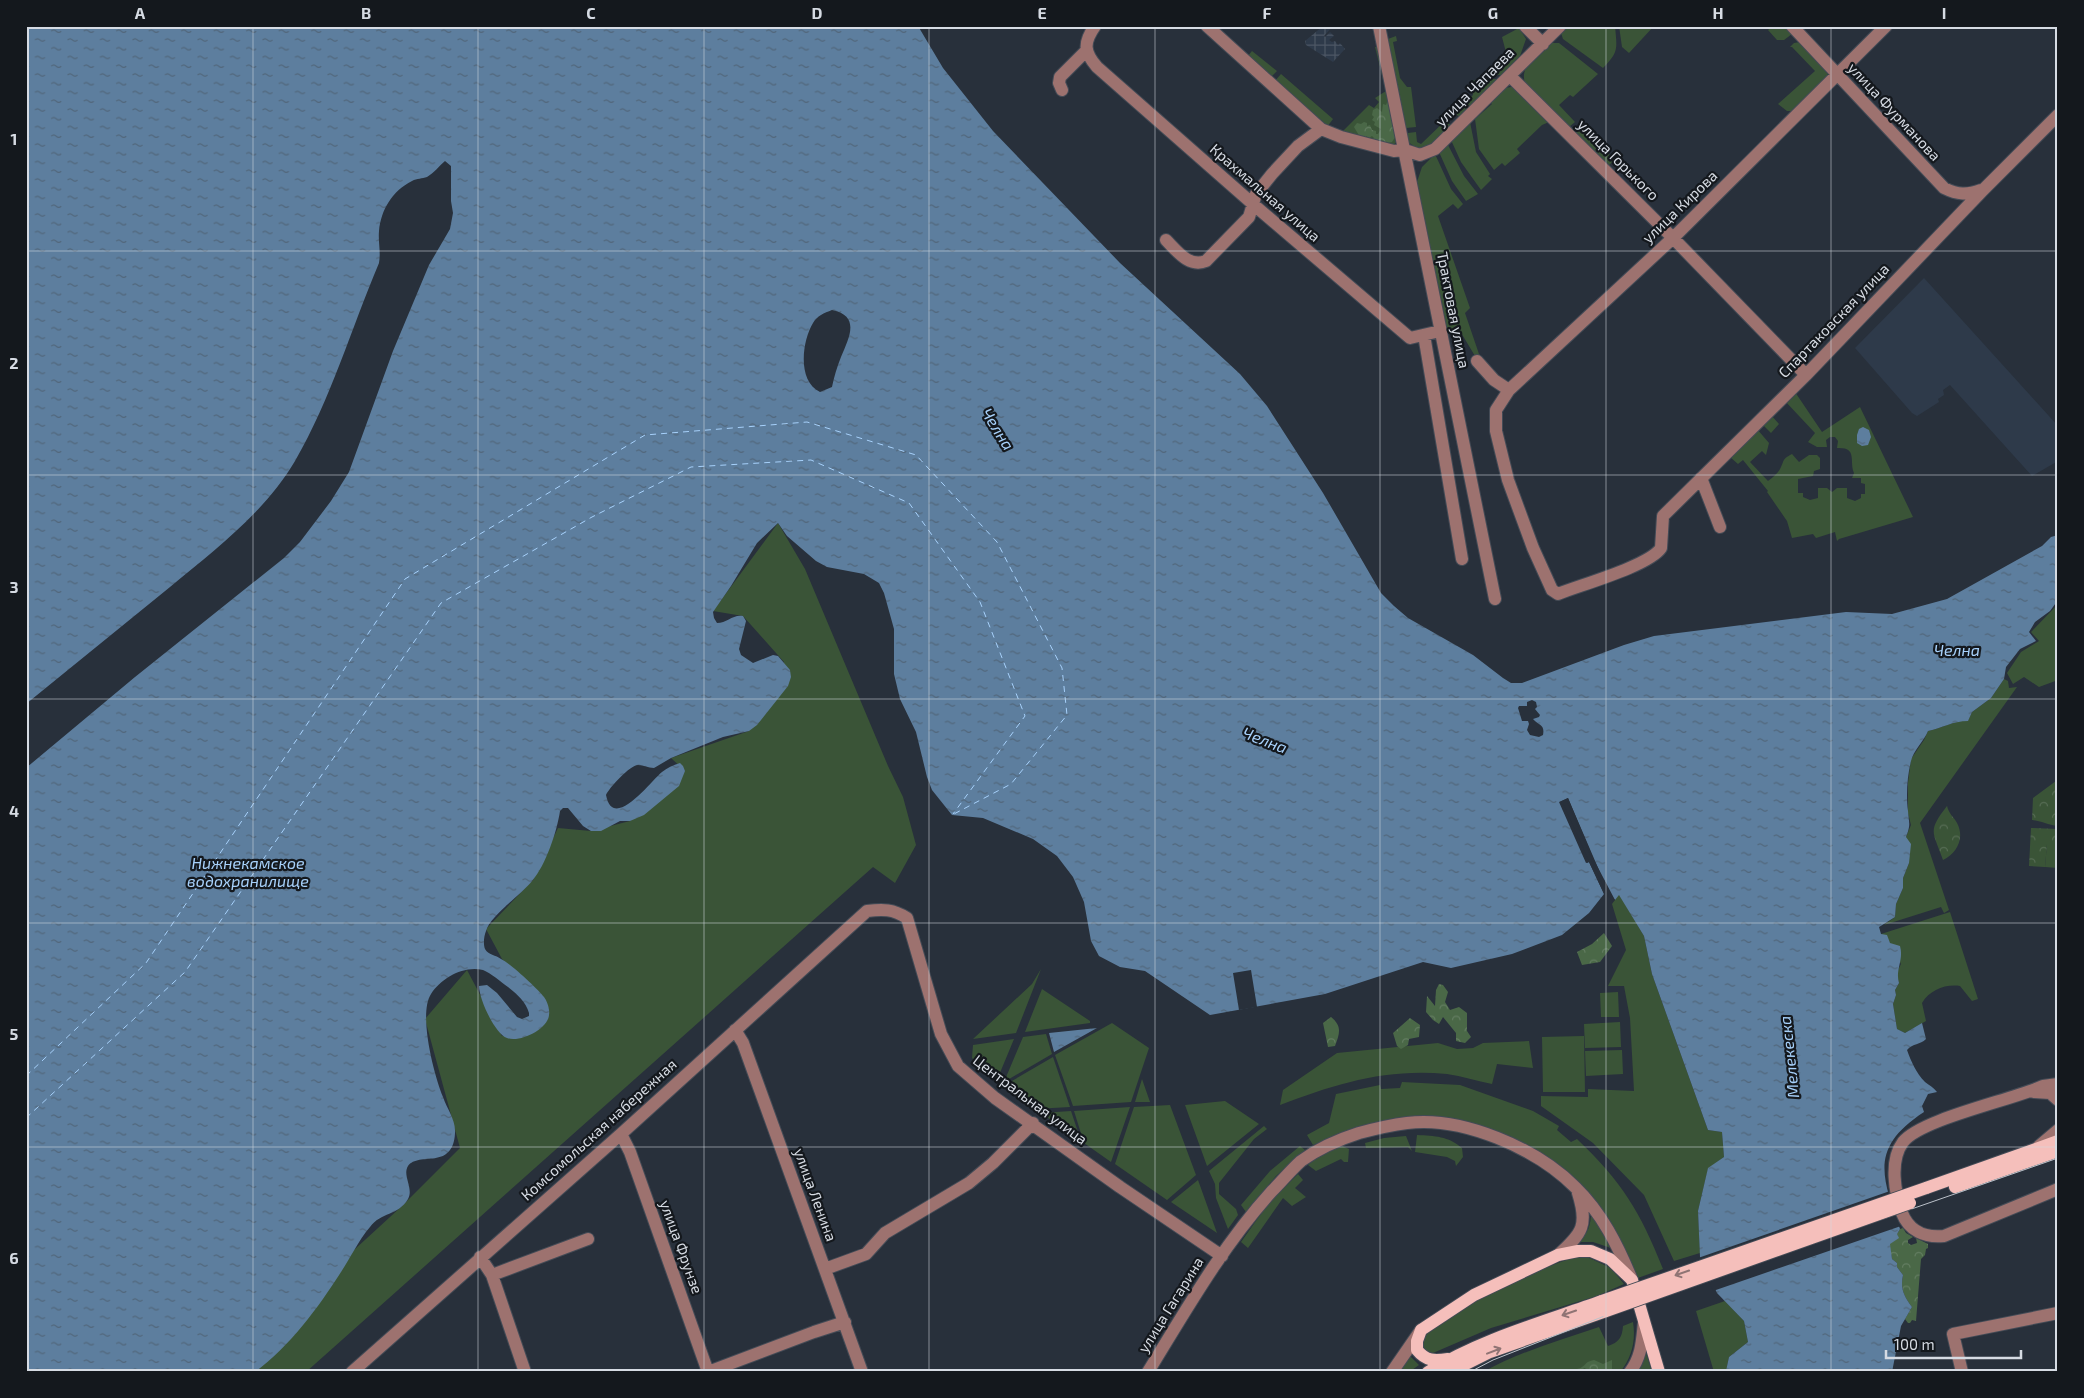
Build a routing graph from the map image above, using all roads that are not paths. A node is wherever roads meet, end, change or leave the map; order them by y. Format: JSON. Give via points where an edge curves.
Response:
{"nodes":[{"id":1,"x":1095,"y":26,"type":"edge"},
{"id":2,"x":1207,"y":26,"type":"edge"},
{"id":3,"x":1379,"y":26,"type":"edge"},
{"id":4,"x":1525,"y":26,"type":"edge"},
{"id":5,"x":1560,"y":26,"type":"edge"},
{"id":6,"x":1792,"y":26,"type":"edge"},
{"id":7,"x":1886,"y":26,"type":"edge"},
{"id":8,"x":1542,"y":44,"type":"junction"},
{"id":9,"x":1086,"y":48,"type":"junction"},
{"id":10,"x":1836,"y":74,"type":"junction"},
{"id":11,"x":1510,"y":76,"type":"junction"},
{"id":12,"x":1062,"y":90,"type":"dead end"},
{"id":13,"x":2058,"y":115,"type":"edge"},
{"id":14,"x":1321,"y":129,"type":"junction"},
{"id":15,"x":1405,"y":150,"type":"junction"},
{"id":16,"x":1983,"y":190,"type":"junction"},
{"id":17,"x":1254,"y":205,"type":"junction"},
{"id":18,"x":1673,"y":238,"type":"junction"},
{"id":19,"x":1166,"y":240,"type":"dead end"},
{"id":20,"x":1440,"y":331,"type":"junction"},
{"id":21,"x":1424,"y":335,"type":"junction"},
{"id":22,"x":1477,"y":361,"type":"dead end"},
{"id":23,"x":1806,"y":375,"type":"junction"},
{"id":24,"x":1509,"y":390,"type":"junction"},
{"id":25,"x":1701,"y":478,"type":"junction"},
{"id":26,"x":1720,"y":527,"type":"dead end"},
{"id":27,"x":1653,"y":557,"type":"joint"},
{"id":28,"x":1462,"y":559,"type":"dead end"},
{"id":29,"x":1495,"y":599,"type":"dead end"},
{"id":30,"x":867,"y":911,"type":"joint"},
{"id":31,"x":735,"y":1030,"type":"junction"},
{"id":32,"x":2058,"y":1084,"type":"edge"},
{"id":33,"x":2029,"y":1093,"type":"junction"},
{"id":34,"x":2058,"y":1100,"type":"edge"},
{"id":35,"x":1032,"y":1123,"type":"junction"},
{"id":36,"x":2058,"y":1130,"type":"edge"},
{"id":37,"x":621,"y":1134,"type":"junction"},
{"id":38,"x":2058,"y":1141,"type":"edge"},
{"id":39,"x":2035,"y":1149,"type":"junction"},
{"id":40,"x":2058,"y":1151,"type":"edge"},
{"id":41,"x":1576,"y":1188,"type":"junction"},
{"id":42,"x":2058,"y":1189,"type":"edge"},
{"id":43,"x":1928,"y":1192,"type":"junction"},
{"id":44,"x":588,"y":1239,"type":"dead end"},
{"id":45,"x":1558,"y":1255,"type":"junction"},
{"id":46,"x":1222,"y":1256,"type":"junction"},
{"id":47,"x":480,"y":1257,"type":"junction"},
{"id":48,"x":825,"y":1269,"type":"junction"},
{"id":49,"x":492,"y":1275,"type":"junction"},
{"id":50,"x":1632,"y":1280,"type":"junction"},
{"id":51,"x":2058,"y":1313,"type":"edge"},
{"id":52,"x":1644,"y":1319,"type":"junction"},
{"id":53,"x":845,"y":1322,"type":"junction"},
{"id":54,"x":1421,"y":1330,"type":"junction"},
{"id":55,"x":1449,"y":1365,"type":"edge"},
{"id":56,"x":353,"y":1371,"type":"edge"},
{"id":57,"x":525,"y":1372,"type":"edge"},
{"id":58,"x":708,"y":1372,"type":"edge"},
{"id":59,"x":862,"y":1372,"type":"edge"},
{"id":60,"x":1148,"y":1372,"type":"edge"},
{"id":61,"x":1392,"y":1372,"type":"edge"},
{"id":62,"x":1428,"y":1372,"type":"edge"},
{"id":63,"x":1630,"y":1372,"type":"edge"},
{"id":64,"x":1659,"y":1372,"type":"edge"},
{"id":65,"x":1962,"y":1372,"type":"edge"}],
"edges":[{"from":1,"to":9,"type":"street"},
{"from":2,"to":14,"type":"street"},
{"from":3,"to":15,"type":"street","name":"Трактовая улица"},
{"from":4,"to":8,"type":"street"},
{"from":5,"to":8,"type":"street","name":"улица Чапаева"},
{"from":6,"to":10,"type":"street","name":"улица Фурманова"},
{"from":7,"to":10,"type":"street","name":"улица Кирова"},
{"from":8,"to":11,"type":"street","name":"улица Чапаева"},
{"from":9,"to":12,"type":"street","via":[[1060,77]]},
{"from":9,"to":17,"type":"street","name":"Крахмальная улица","via":[[1097,67]]},
{"from":10,"to":16,"type":"street","name":"улица Фурманова","via":[[1944,188],[1954,194],[1967,195]]},
{"from":10,"to":18,"type":"street","name":"улица Кирова"},
{"from":11,"to":15,"type":"street","name":"улица Чапаева","via":[[1435,149],[1420,155]]},
{"from":11,"to":18,"type":"street","name":"улица Горького"},
{"from":13,"to":16,"type":"street","name":"Спартаковская улица"},
{"from":14,"to":15,"type":"street","name":"улица Чапаева","via":[[1356,142],[1394,151]]},
{"from":14,"to":17,"type":"street","via":[[1298,146],[1272,174],[1256,194]]},
{"from":15,"to":20,"type":"street","name":"Трактовая улица"},
{"from":16,"to":23,"type":"street","name":"Спартаковская улица"},
{"from":17,"to":19,"type":"street","via":[[1249,217],[1206,261],[1188,260]]},
{"from":17,"to":21,"type":"street","name":"Крахмальная улица","via":[[1410,338]]},
{"from":18,"to":23,"type":"street","name":"улица Горького"},
{"from":18,"to":24,"type":"street","name":"улица Кирова"},
{"from":20,"to":21,"type":"street","name":"Крахмальная улица"},
{"from":20,"to":29,"type":"street","name":"Трактовая улица"},
{"from":21,"to":28,"type":"street"},
{"from":22,"to":24,"type":"street","via":[[1494,380]]},
{"from":23,"to":25,"type":"street","name":"Спартаковская улица"},
{"from":24,"to":27,"type":"street","name":"улица Кирова","via":[[1496,410],[1496,431],[1508,480],[1552,590],[1558,594]]},
{"from":25,"to":26,"type":"street"},
{"from":25,"to":27,"type":"street","name":"Спартаковская улица","via":[[1663,516],[1661,548]]},
{"from":30,"to":31,"type":"street","name":"Комсомольская набережная"},
{"from":30,"to":35,"type":"street","name":"Центральная улица","via":[[896,911],[907,918],[941,1034],[955,1063],[995,1098]]},
{"from":31,"to":37,"type":"street","name":"Комсомольская набережная"},
{"from":31,"to":48,"type":"street","name":"улица Ленина"},
{"from":32,"to":33,"type":"street"},
{"from":33,"to":34,"type":"street","via":[[2050,1093]]},
{"from":33,"to":42,"type":"street","via":[[1935,1122],[1910,1136],[1902,1143],[1896,1162],[1898,1201],[1906,1222],[1915,1232],[1937,1237]]},
{"from":35,"to":46,"type":"street","name":"Центральная улица"},
{"from":35,"to":48,"type":"street","via":[[993,1163],[968,1183],[886,1233],[866,1254]]},
{"from":36,"to":39,"type":"street"},
{"from":37,"to":47,"type":"street","name":"Комсомольская набережная"},
{"from":37,"to":58,"type":"street","name":"улица Фрунзе"},
{"from":38,"to":39,"type":"main road"},
{"from":39,"to":43,"type":"main road"},
{"from":40,"to":43,"type":"main road"},
{"from":41,"to":45,"type":"street","via":[[1584,1210],[1582,1228],[1575,1240]]},
{"from":41,"to":46,"type":"street","name":"улица Гагарина","via":[[1555,1168],[1529,1151],[1484,1132],[1446,1124],[1408,1122],[1345,1137],[1315,1151],[1265,1198]]},
{"from":41,"to":50,"type":"street","name":"улица Гагарина","via":[[1610,1232]]},
{"from":43,"to":55,"type":"main road","bridge":true,"via":[[1604,1306],[1489,1341]]},
{"from":44,"to":49,"type":"street"},
{"from":45,"to":50,"type":"main road","via":[[1583,1251],[1600,1253]]},
{"from":45,"to":54,"type":"main road","via":[[1474,1295]]},
{"from":46,"to":60,"type":"street","name":"улица Гагарина"},
{"from":47,"to":49,"type":"street"},
{"from":47,"to":56,"type":"street","name":"Комсомольская набережная"},
{"from":48,"to":53,"type":"street","name":"улица Ленина"},
{"from":49,"to":57,"type":"street"},
{"from":50,"to":52,"type":"main road"},
{"from":51,"to":65,"type":"street","via":[[1953,1334]]},
{"from":52,"to":63,"type":"street","via":[[1642,1347]]},
{"from":52,"to":64,"type":"main road"},
{"from":53,"to":58,"type":"street"},
{"from":53,"to":59,"type":"street","name":"улица Ленина"},
{"from":54,"to":55,"type":"main road","via":[[1416,1350],[1424,1358]]},
{"from":54,"to":61,"type":"street"},
{"from":55,"to":62,"type":"main road"}]}
